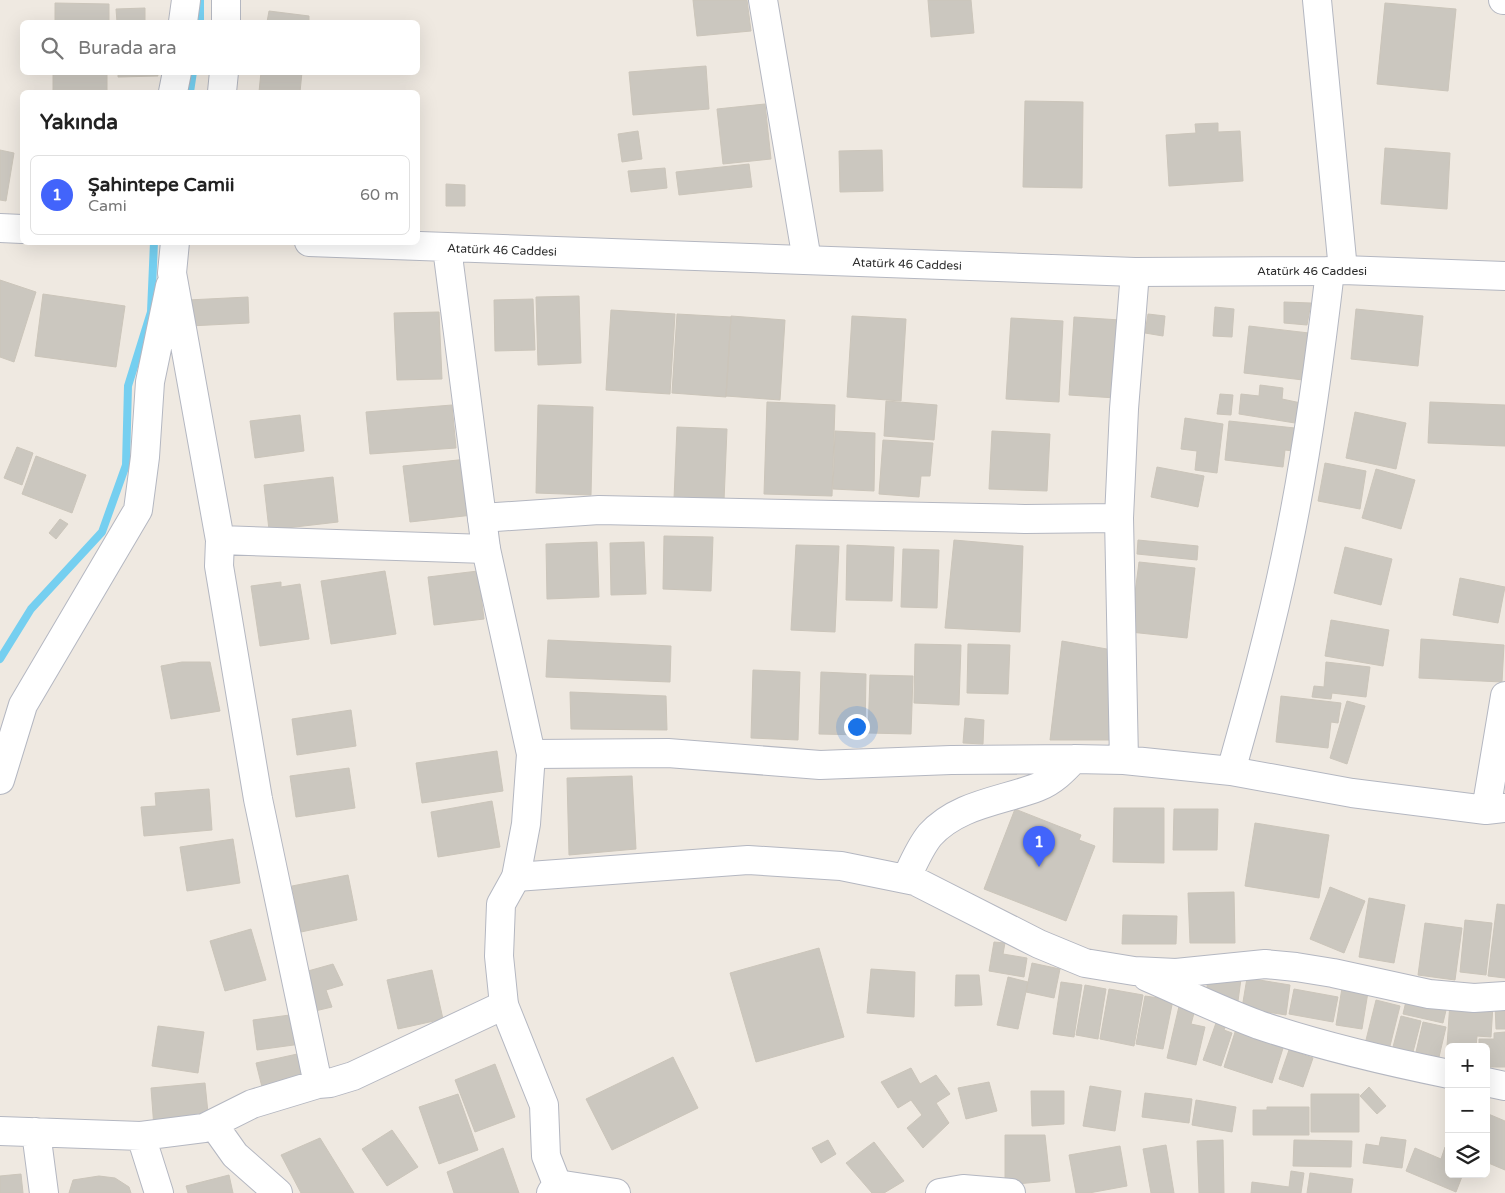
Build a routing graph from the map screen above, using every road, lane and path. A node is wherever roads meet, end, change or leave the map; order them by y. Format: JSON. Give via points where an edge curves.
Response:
{"nodes":[{"id":1,"x":186,"y":0,"type":"edge"},
{"id":2,"x":226,"y":0,"type":"edge"},
{"id":3,"x":763,"y":0,"type":"edge"},
{"id":4,"x":1317,"y":0,"type":"edge"},
{"id":5,"x":183,"y":20,"type":"edge"},
{"id":6,"x":226,"y":20,"type":"edge"},
{"id":7,"x":176,"y":75,"type":"edge"},
{"id":8,"x":224,"y":75,"type":"edge"},
{"id":9,"x":173,"y":90,"type":"edge"},
{"id":10,"x":222,"y":90,"type":"edge"},
{"id":11,"x":0,"y":228,"type":"edge"},
{"id":12,"x":20,"y":229,"type":"edge"},
{"id":13,"x":175,"y":245,"type":"edge"},
{"id":14,"x":378,"y":245,"type":"edge"},
{"id":15,"x":447,"y":248,"type":"junction"},
{"id":16,"x":807,"y":260,"type":"junction"},
{"id":17,"x":1336,"y":270,"type":"junction"},
{"id":18,"x":1135,"y":272,"type":"junction"},
{"id":19,"x":172,"y":273,"type":"junction"},
{"id":20,"x":1505,"y":276,"type":"edge"},
{"id":21,"x":482,"y":518,"type":"junction"},
{"id":22,"x":1119,"y":518,"type":"junction"},
{"id":23,"x":220,"y":540,"type":"junction"},
{"id":24,"x":486,"y":549,"type":"junction"},
{"id":25,"x":1505,"y":696,"type":"edge"},
{"id":26,"x":531,"y":754,"type":"junction"},
{"id":27,"x":1074,"y":758,"type":"junction"},
{"id":28,"x":1124,"y":760,"type":"junction"},
{"id":29,"x":1231,"y":772,"type":"junction"},
{"id":30,"x":0,"y":780,"type":"edge"},
{"id":31,"x":1495,"y":809,"type":"edge"},
{"id":32,"x":516,"y":877,"type":"junction"},
{"id":33,"x":906,"y":878,"type":"junction"},
{"id":34,"x":1134,"y":971,"type":"junction"},
{"id":35,"x":1505,"y":996,"type":"edge"},
{"id":36,"x":504,"y":1005,"type":"junction"},
{"id":37,"x":1445,"y":1073,"type":"edge"},
{"id":38,"x":1490,"y":1083,"type":"edge"},
{"id":39,"x":318,"y":1084,"type":"junction"},
{"id":40,"x":1505,"y":1086,"type":"edge"},
{"id":41,"x":213,"y":1124,"type":"junction"},
{"id":42,"x":0,"y":1131,"type":"edge"},
{"id":43,"x":36,"y":1132,"type":"junction"},
{"id":44,"x":141,"y":1136,"type":"junction"},
{"id":45,"x":554,"y":1189,"type":"edge"},
{"id":46,"x":44,"y":1193,"type":"edge"},
{"id":47,"x":159,"y":1193,"type":"edge"},
{"id":48,"x":278,"y":1193,"type":"edge"},
{"id":49,"x":616,"y":1193,"type":"edge"},
{"id":50,"x":940,"y":1193,"type":"edge"},
{"id":51,"x":1011,"y":1193,"type":"edge"}],
"edges":[{"from":1,"to":5,"type":"street"},
{"from":2,"to":6,"type":"street"},
{"from":3,"to":16,"type":"street"},
{"from":4,"to":17,"type":"street"},
{"from":7,"to":9,"type":"street"},
{"from":8,"to":10,"type":"street"},
{"from":11,"to":12,"type":"street"},
{"from":13,"to":19,"type":"street"},
{"from":14,"to":15,"type":"street","name":"Atatürk 46 Caddesi"},
{"from":15,"to":16,"type":"street","name":"Atatürk 46 Caddesi"},
{"from":15,"to":21,"type":"street"},
{"from":16,"to":18,"type":"street","name":"Atatürk 46 Caddesi"},
{"from":17,"to":18,"type":"street","name":"Atatürk 46 Caddesi"},
{"from":17,"to":20,"type":"street","name":"Atatürk 46 Caddesi"},
{"from":17,"to":29,"type":"street","via":[[1288,546]]},
{"from":18,"to":22,"type":"street"},
{"from":19,"to":23,"type":"street"},
{"from":19,"to":30,"type":"street","via":[[150,382],[146,457],[138,510],[23,705]]},
{"from":21,"to":22,"type":"street","via":[[599,510]]},
{"from":21,"to":24,"type":"street"},
{"from":22,"to":28,"type":"street"},
{"from":23,"to":24,"type":"street"},
{"from":23,"to":39,"type":"street","via":[[219,566],[258,799]]},
{"from":24,"to":26,"type":"street"},
{"from":25,"to":31,"type":"street"},
{"from":26,"to":27,"type":"street","via":[[668,753],[820,765]]},
{"from":26,"to":32,"type":"street","via":[[526,824]]},
{"from":27,"to":28,"type":"street"},
{"from":27,"to":33,"type":"street","via":[[1056,777],[1039,786],[990,800],[946,822],[930,835]]},
{"from":28,"to":29,"type":"street"},
{"from":29,"to":31,"type":"street","via":[[1352,793]]},
{"from":32,"to":33,"type":"street","via":[[748,860],[841,866]]},
{"from":32,"to":36,"type":"street","via":[[501,904],[499,956]]},
{"from":33,"to":34,"type":"street","via":[[1039,944],[1085,963]]},
{"from":34,"to":35,"type":"street","via":[[1176,973],[1265,964],[1296,966],[1429,994],[1474,998]]},
{"from":34,"to":37,"type":"street","via":[[1259,1025]]},
{"from":36,"to":39,"type":"street","via":[[353,1076]]},
{"from":36,"to":45,"type":"street","via":[[544,1105],[546,1156]]},
{"from":38,"to":40,"type":"street"},
{"from":39,"to":41,"type":"street","via":[[252,1104]]},
{"from":41,"to":44,"type":"street"},
{"from":41,"to":48,"type":"street","via":[[235,1155]]},
{"from":42,"to":43,"type":"street"},
{"from":43,"to":44,"type":"street"},
{"from":43,"to":46,"type":"street"},
{"from":44,"to":47,"type":"street"},
{"from":45,"to":49,"type":"street"},
{"from":50,"to":51,"type":"street","via":[[963,1189]]}]}
